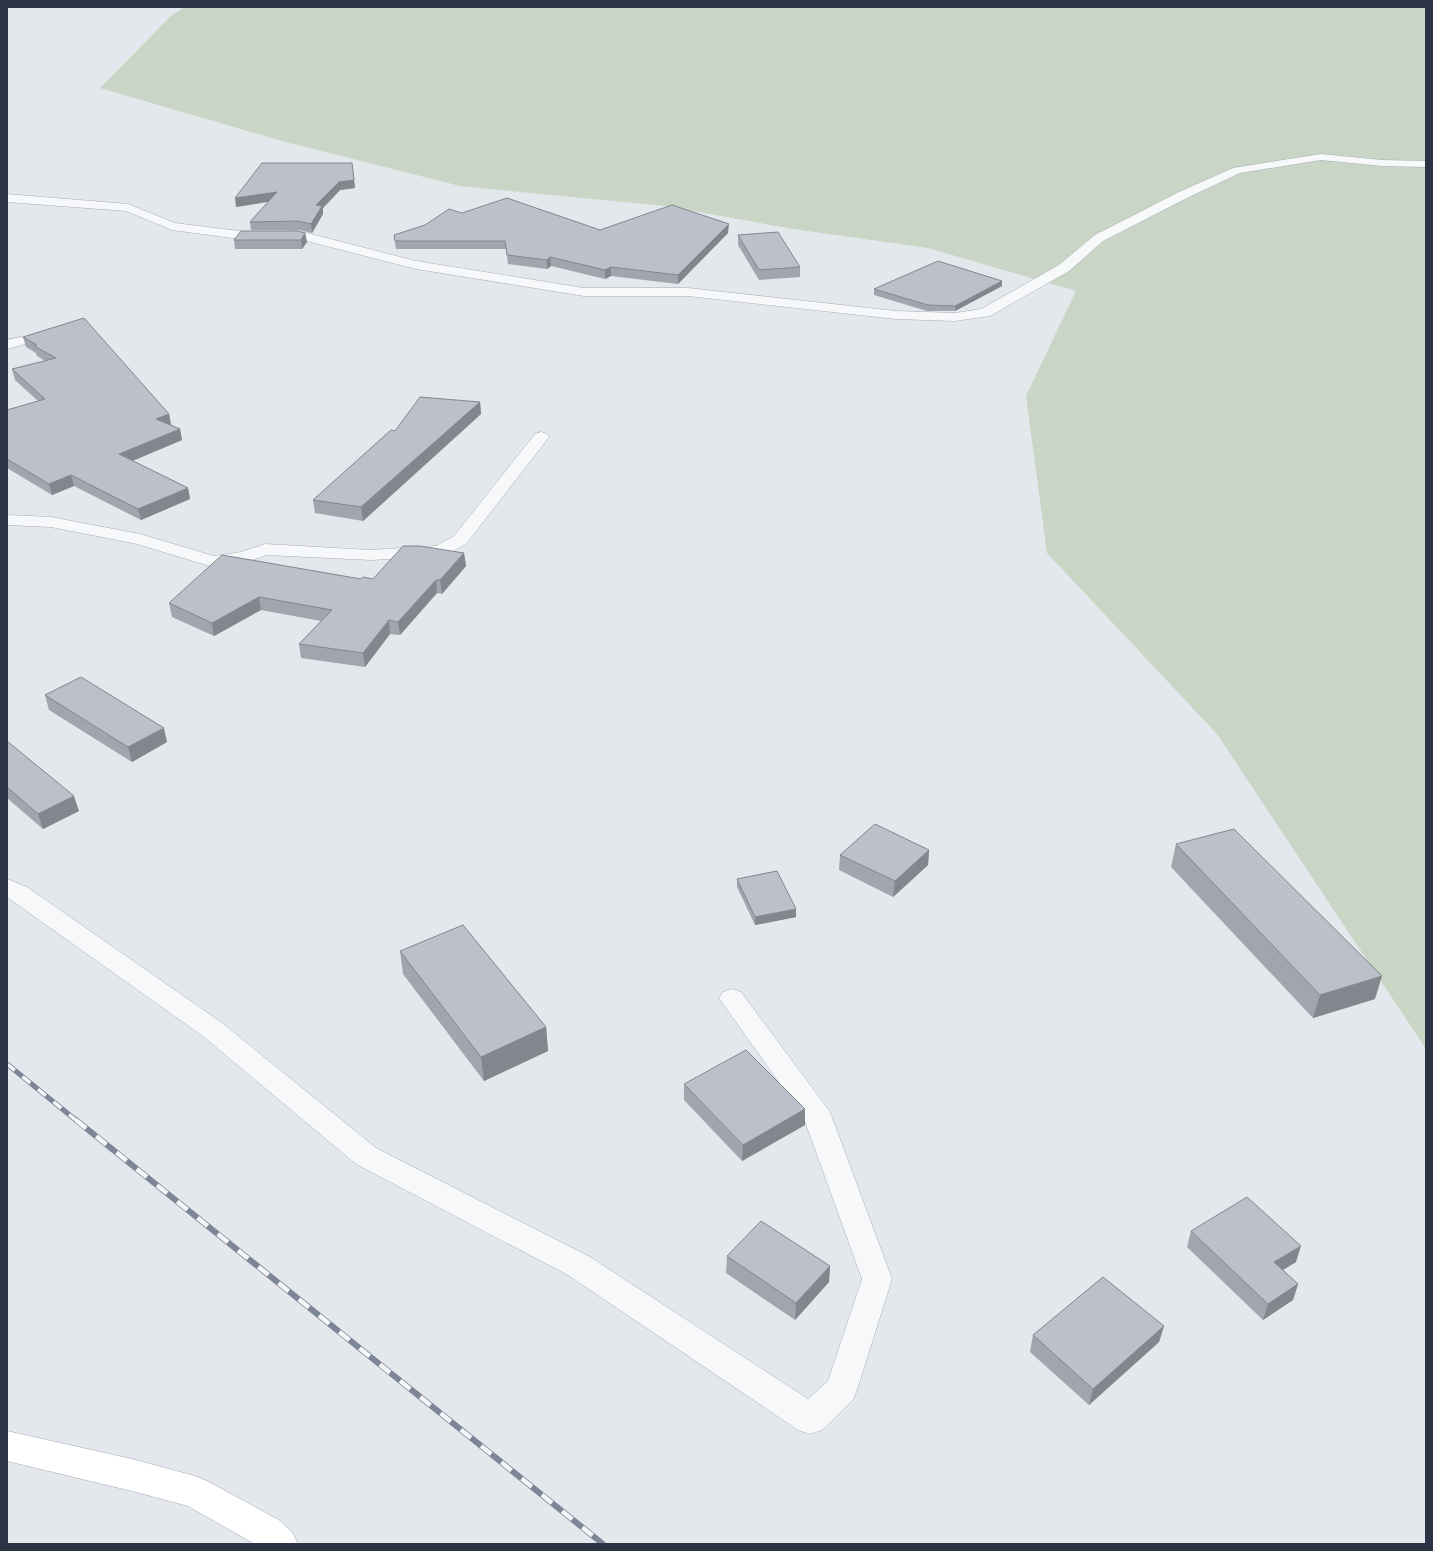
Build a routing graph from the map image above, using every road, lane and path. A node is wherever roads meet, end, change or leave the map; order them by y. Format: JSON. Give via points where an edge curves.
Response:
{"nodes":[{"id":1,"x":1426,"y":164,"type":"edge"},
{"id":2,"x":7,"y":198,"type":"edge"},
{"id":3,"x":541,"y":437,"type":"dead end"},
{"id":4,"x":9,"y":516,"type":"edge"},
{"id":5,"x":7,"y":887,"type":"edge"},
{"id":6,"x":732,"y":998,"type":"dead end"},
{"id":7,"x":7,"y":1446,"type":"edge"},
{"id":8,"x":280,"y":1544,"type":"edge"}],
"edges":[{"from":1,"to":2,"type":"street","via":[[1321,157],[1237,170],[1099,238],[1064,268],[986,313],[955,317],[896,315],[688,292],[584,292],[416,265],[299,235],[247,236],[172,226],[128,208]]},
{"from":3,"to":4,"type":"street","via":[[460,540],[440,551],[370,555],[265,549],[245,557],[213,562],[140,539]]},
{"from":5,"to":6,"type":"street","via":[[213,1030],[366,1156],[579,1266],[810,1419],[841,1390],[877,1279],[816,1112]]},
{"from":7,"to":8,"type":"main road","via":[[195,1492],[267,1532]]}]}
